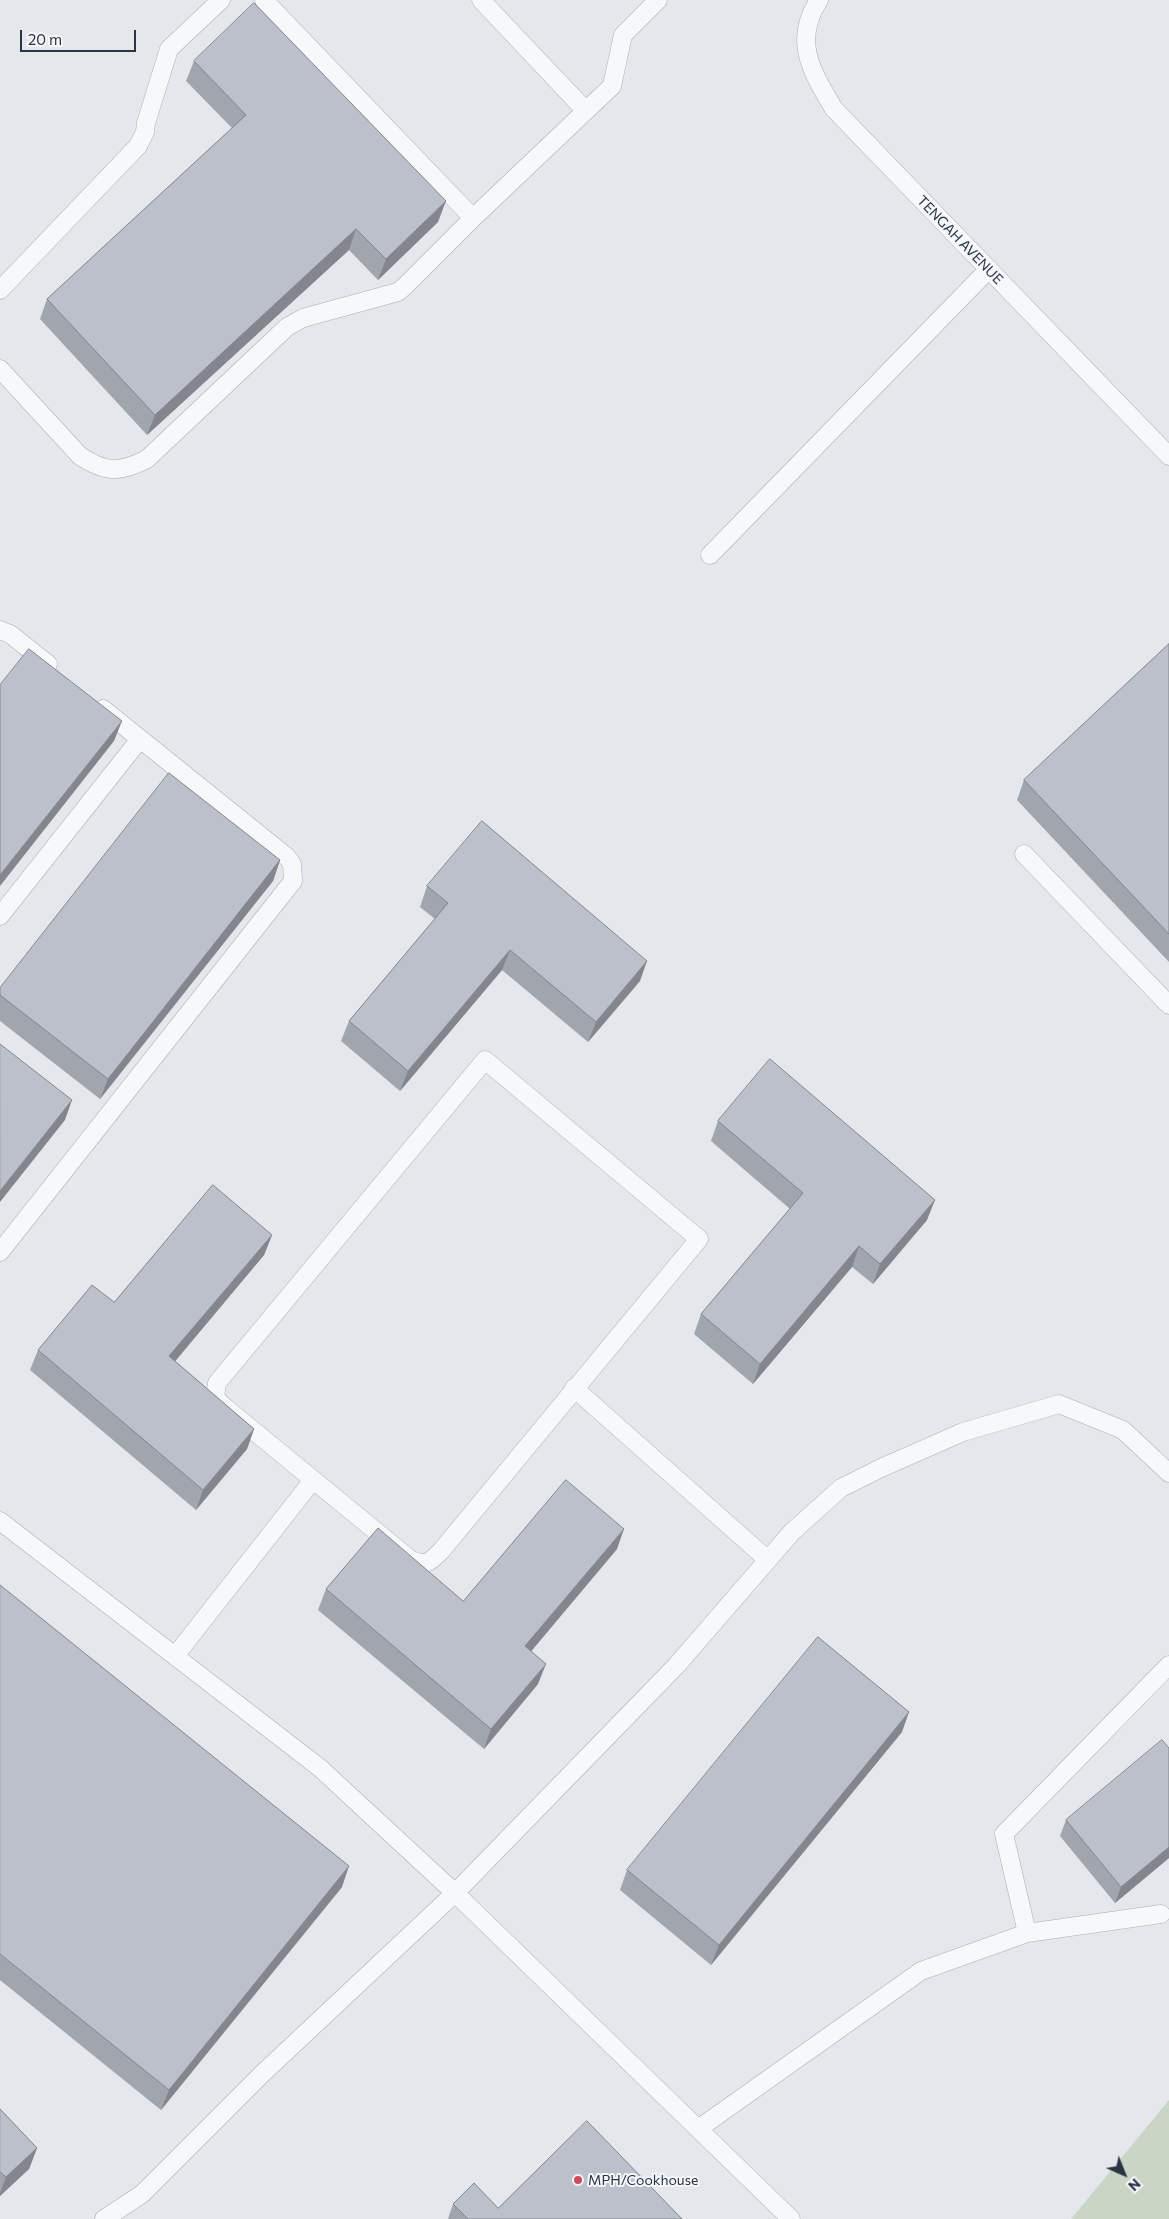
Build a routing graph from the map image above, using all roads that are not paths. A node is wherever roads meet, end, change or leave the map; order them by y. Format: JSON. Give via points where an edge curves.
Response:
{"nodes":[{"id":1,"x":220,"y":0,"type":"edge"},
{"id":2,"x":264,"y":0,"type":"edge"},
{"id":3,"x":482,"y":0,"type":"edge"},
{"id":4,"x":819,"y":0,"type":"edge"},
{"id":5,"x":647,"y":4,"type":"edge"},
{"id":6,"x":585,"y":110,"type":"junction"},
{"id":7,"x":473,"y":218,"type":"junction"},
{"id":8,"x":989,"y":269,"type":"junction"},
{"id":9,"x":0,"y":290,"type":"edge"},
{"id":10,"x":0,"y":369,"type":"edge"},
{"id":11,"x":1169,"y":456,"type":"edge"},
{"id":12,"x":710,"y":555,"type":"dead end"},
{"id":13,"x":0,"y":630,"type":"edge"},
{"id":14,"x":64,"y":677,"type":"edge"},
{"id":15,"x":86,"y":695,"type":"edge"},
{"id":16,"x":140,"y":739,"type":"junction"},
{"id":17,"x":1024,"y":854,"type":"dead end"},
{"id":18,"x":0,"y":916,"type":"edge"},
{"id":19,"x":1169,"y":1004,"type":"edge"},
{"id":20,"x":0,"y":1252,"type":"edge"},
{"id":21,"x":574,"y":1388,"type":"junction"},
{"id":22,"x":1169,"y":1473,"type":"edge"},
{"id":23,"x":313,"y":1480,"type":"junction"},
{"id":24,"x":0,"y":1521,"type":"edge"},
{"id":25,"x":768,"y":1560,"type":"junction"},
{"id":26,"x":175,"y":1656,"type":"junction"},
{"id":27,"x":1169,"y":1665,"type":"edge"},
{"id":28,"x":455,"y":1893,"type":"junction"},
{"id":29,"x":1161,"y":1914,"type":"dead end"},
{"id":30,"x":1027,"y":1933,"type":"junction"},
{"id":31,"x":698,"y":2129,"type":"junction"},
{"id":32,"x":104,"y":2219,"type":"edge"},
{"id":33,"x":791,"y":2219,"type":"edge"}],
"edges":[{"from":1,"to":9,"type":"lane","via":[[169,49],[138,146]]},
{"from":2,"to":7,"type":"lane"},
{"from":3,"to":6,"type":"lane"},
{"from":4,"to":8,"type":"lane","name":"TENGAH AVENUE","via":[[804,36],[811,72],[834,109]]},
{"from":5,"to":6,"type":"lane","via":[[623,35],[612,86]]},
{"from":6,"to":7,"type":"lane"},
{"from":7,"to":10,"type":"lane","via":[[398,292],[303,318],[287,327],[147,459],[133,467],[114,471],[94,465],[80,456]]},
{"from":8,"to":11,"type":"lane","name":"TENGAH AVENUE"},
{"from":8,"to":12,"type":"lane"},
{"from":13,"to":14,"type":"lane","via":[[10,634]]},
{"from":15,"to":16,"type":"lane"},
{"from":16,"to":18,"type":"lane"},
{"from":16,"to":20,"type":"lane","via":[[287,857],[292,864],[293,881]]},
{"from":17,"to":19,"type":"lane"},
{"from":21,"to":23,"type":"lane","via":[[428,1563],[411,1560]]},
{"from":21,"to":23,"type":"lane","via":[[699,1239],[485,1060],[217,1383],[215,1398]]},
{"from":21,"to":25,"type":"lane"},
{"from":22,"to":25,"type":"lane","via":[[1123,1430],[1059,1404],[963,1432],[842,1488],[792,1532]]},
{"from":23,"to":26,"type":"lane"},
{"from":24,"to":26,"type":"lane"},
{"from":25,"to":28,"type":"lane","via":[[676,1666]]},
{"from":26,"to":28,"type":"lane","via":[[320,1768]]},
{"from":27,"to":30,"type":"lane","via":[[1004,1834]]},
{"from":28,"to":31,"type":"lane"},
{"from":28,"to":32,"type":"lane","via":[[262,2074],[142,2194]]},
{"from":29,"to":30,"type":"lane"},
{"from":30,"to":31,"type":"lane","via":[[922,1971]]},
{"from":31,"to":33,"type":"lane"}]}
